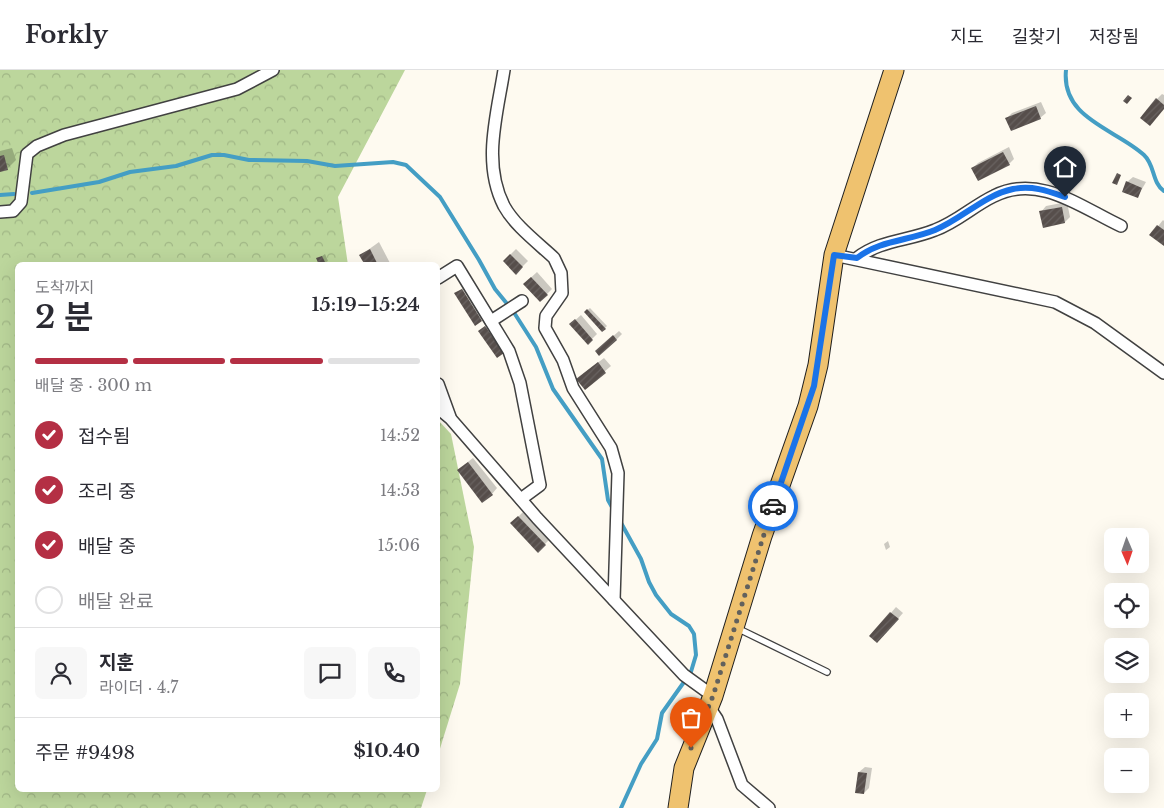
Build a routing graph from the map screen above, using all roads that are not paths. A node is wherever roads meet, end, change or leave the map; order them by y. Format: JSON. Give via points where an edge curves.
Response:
{"nodes":[{"id":1,"x":273,"y":70,"type":"edge"},
{"id":2,"x":504,"y":70,"type":"edge"},
{"id":3,"x":894,"y":70,"type":"edge"},
{"id":4,"x":0,"y":212,"type":"edge"},
{"id":5,"x":1121,"y":226,"type":"dead end"},
{"id":6,"x":834,"y":255,"type":"junction"},
{"id":7,"x":857,"y":258,"type":"junction"},
{"id":8,"x":440,"y":277,"type":"edge"},
{"id":9,"x":519,"y":303,"type":"dead end"},
{"id":10,"x":491,"y":321,"type":"junction"},
{"id":11,"x":1164,"y":373,"type":"edge"},
{"id":12,"x":440,"y":390,"type":"edge"},
{"id":13,"x":440,"y":410,"type":"edge"},
{"id":14,"x":450,"y":418,"type":"junction"},
{"id":15,"x":521,"y":499,"type":"junction"},
{"id":16,"x":614,"y":600,"type":"junction"},
{"id":17,"x":734,"y":630,"type":"junction"},
{"id":18,"x":827,"y":672,"type":"dead end"},
{"id":19,"x":711,"y":702,"type":"junction"},
{"id":20,"x":678,"y":808,"type":"edge"},
{"id":21,"x":769,"y":808,"type":"edge"}],
"edges":[{"from":1,"to":4,"type":"street","via":[[228,92],[148,111],[37,146],[27,154],[21,202],[13,211]]},
{"from":2,"to":16,"type":"street","via":[[492,146],[494,178],[504,206],[559,266],[562,293],[546,316],[545,328],[563,360],[573,388],[611,448],[615,460],[618,473]]},
{"from":3,"to":6,"type":"main road"},
{"from":5,"to":7,"type":"street","via":[[1040,188],[1014,189],[994,195],[936,230],[885,243]]},
{"from":6,"to":7,"type":"street"},
{"from":6,"to":17,"type":"main road","via":[[818,365],[808,406],[762,536]]},
{"from":7,"to":11,"type":"street","via":[[1055,302],[1088,319]]},
{"from":8,"to":10,"type":"street","via":[[457,266]]},
{"from":9,"to":10,"type":"street"},
{"from":10,"to":15,"type":"street","via":[[509,350],[520,383],[540,485]]},
{"from":12,"to":14,"type":"street"},
{"from":13,"to":14,"type":"street"},
{"from":14,"to":15,"type":"street"},
{"from":15,"to":16,"type":"street"},
{"from":16,"to":19,"type":"street"},
{"from":17,"to":18,"type":"lane","via":[[743,631]]},
{"from":17,"to":19,"type":"main road"},
{"from":19,"to":20,"type":"main road","via":[[684,768]]},
{"from":19,"to":21,"type":"street","via":[[742,785]]}]}
